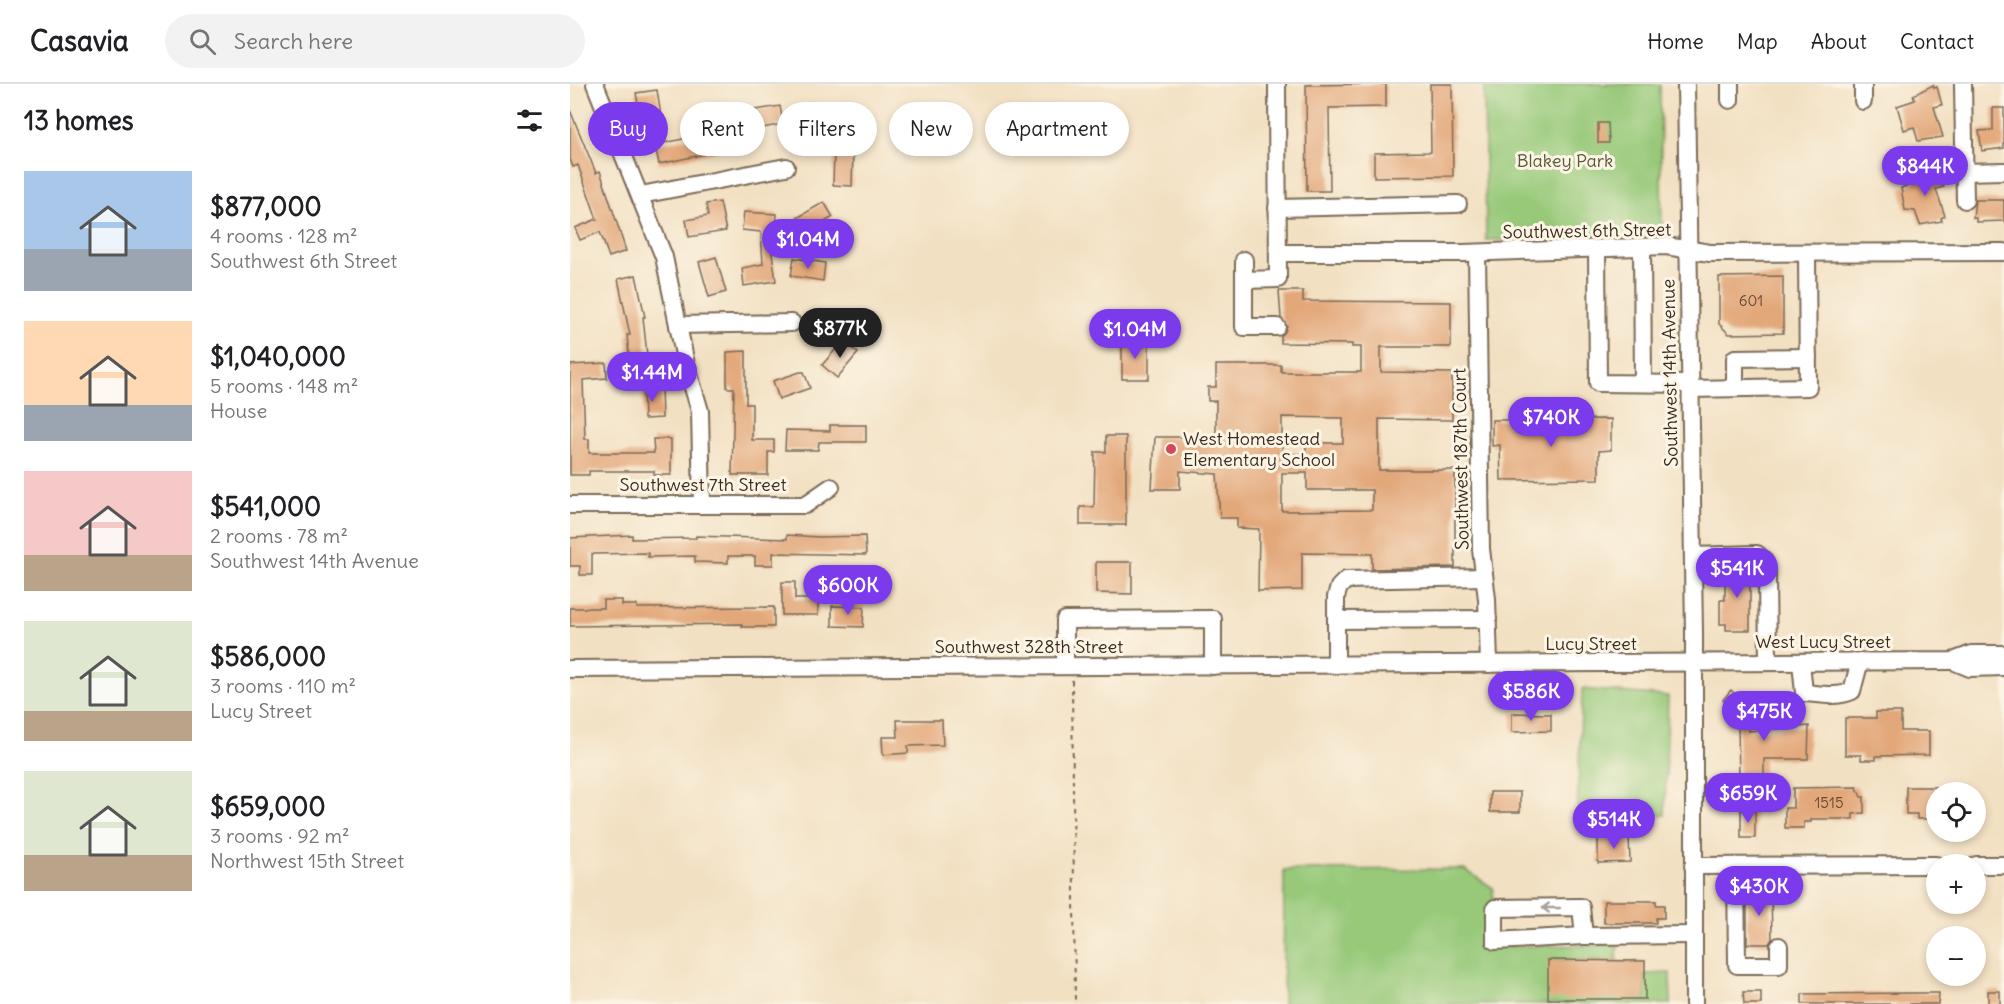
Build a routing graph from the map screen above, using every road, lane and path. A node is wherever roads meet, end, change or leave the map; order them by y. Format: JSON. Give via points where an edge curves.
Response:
{"nodes":[{"id":1,"x":595,"y":84,"type":"edge"},
{"id":2,"x":1277,"y":84,"type":"edge"},
{"id":3,"x":1686,"y":84,"type":"edge"},
{"id":4,"x":1964,"y":84,"type":"edge"},
{"id":5,"x":786,"y":167,"type":"dead end"},
{"id":6,"x":2004,"y":171,"type":"edge"},
{"id":7,"x":1964,"y":172,"type":"junction"},
{"id":8,"x":641,"y":195,"type":"junction"},
{"id":9,"x":1965,"y":200,"type":"dead end"},
{"id":10,"x":1458,"y":204,"type":"dead end"},
{"id":11,"x":1277,"y":208,"type":"junction"},
{"id":12,"x":1642,"y":246,"type":"junction"},
{"id":13,"x":1597,"y":249,"type":"junction"},
{"id":14,"x":1688,"y":250,"type":"junction"},
{"id":15,"x":2004,"y":252,"type":"edge"},
{"id":16,"x":1278,"y":253,"type":"junction"},
{"id":17,"x":1477,"y":253,"type":"junction"},
{"id":18,"x":1807,"y":253,"type":"junction"},
{"id":19,"x":1244,"y":260,"type":"dead end"},
{"id":20,"x":1244,"y":280,"type":"junction"},
{"id":21,"x":792,"y":322,"type":"dead end"},
{"id":22,"x":678,"y":325,"type":"junction"},
{"id":23,"x":1277,"y":327,"type":"dead end"},
{"id":24,"x":1808,"y":357,"type":"junction"},
{"id":25,"x":1643,"y":383,"type":"junction"},
{"id":26,"x":1690,"y":386,"type":"junction"},
{"id":27,"x":1735,"y":388,"type":"junction"},
{"id":28,"x":831,"y":487,"type":"dead end"},
{"id":29,"x":570,"y":505,"type":"edge"},
{"id":30,"x":702,"y":505,"type":"junction"},
{"id":31,"x":1693,"y":556,"type":"junction"},
{"id":32,"x":1484,"y":577,"type":"junction"},
{"id":33,"x":1488,"y":619,"type":"junction"},
{"id":34,"x":1336,"y":620,"type":"junction"},
{"id":35,"x":2004,"y":654,"type":"edge"},
{"id":36,"x":1860,"y":661,"type":"junction"},
{"id":37,"x":1953,"y":661,"type":"junction"},
{"id":38,"x":1694,"y":662,"type":"junction"},
{"id":39,"x":1768,"y":662,"type":"junction"},
{"id":40,"x":1801,"y":662,"type":"junction"},
{"id":41,"x":1489,"y":664,"type":"junction"},
{"id":42,"x":1336,"y":665,"type":"junction"},
{"id":43,"x":1069,"y":666,"type":"junction"},
{"id":44,"x":1213,"y":666,"type":"junction"},
{"id":45,"x":2004,"y":667,"type":"edge"},
{"id":46,"x":570,"y":669,"type":"edge"},
{"id":47,"x":2004,"y":864,"type":"edge"},
{"id":48,"x":1926,"y":865,"type":"edge"},
{"id":49,"x":1986,"y":865,"type":"edge"},
{"id":50,"x":1693,"y":866,"type":"junction"},
{"id":51,"x":1736,"y":866,"type":"junction"},
{"id":52,"x":1694,"y":935,"type":"junction"},
{"id":53,"x":1584,"y":936,"type":"junction"},
{"id":54,"x":1779,"y":946,"type":"dead end"},
{"id":55,"x":1075,"y":1004,"type":"edge"},
{"id":56,"x":1694,"y":1004,"type":"edge"}],
"edges":[{"from":1,"to":8,"type":"street"},
{"from":2,"to":11,"type":"street"},
{"from":3,"to":14,"type":"street","name":"Southwest 14th Avenue"},
{"from":4,"to":7,"type":"street"},
{"from":5,"to":8,"type":"street"},
{"from":6,"to":7,"type":"street"},
{"from":7,"to":9,"type":"street"},
{"from":8,"to":22,"type":"street","via":[[664,257]]},
{"from":10,"to":11,"type":"street"},
{"from":11,"to":16,"type":"street"},
{"from":12,"to":13,"type":"street","name":"Southwest 6th Street"},
{"from":12,"to":14,"type":"street","name":"Southwest 6th Street"},
{"from":12,"to":25,"type":"street"},
{"from":13,"to":17,"type":"street","name":"Southwest 6th Street"},
{"from":13,"to":25,"type":"street","via":[[1598,383]]},
{"from":14,"to":18,"type":"street","name":"Southwest 6th Street","via":[[1710,254]]},
{"from":14,"to":26,"type":"street","name":"Southwest 14th Avenue"},
{"from":15,"to":18,"type":"street","name":"Southwest 6th Street"},
{"from":16,"to":17,"type":"street","name":"Southwest 6th Street"},
{"from":16,"to":20,"type":"street","via":[[1278,279]]},
{"from":17,"to":32,"type":"street","name":"Southwest 187th Court"},
{"from":18,"to":24,"type":"street"},
{"from":19,"to":20,"type":"street"},
{"from":20,"to":23,"type":"street","via":[[1244,327]]},
{"from":21,"to":22,"type":"street"},
{"from":22,"to":30,"type":"street","via":[[700,411]]},
{"from":24,"to":27,"type":"street","via":[[1735,358]]},
{"from":24,"to":27,"type":"street","via":[[1808,387]]},
{"from":25,"to":26,"type":"street"},
{"from":26,"to":27,"type":"street"},
{"from":26,"to":31,"type":"street","name":"Southwest 14th Avenue"},
{"from":28,"to":30,"type":"street","name":"Southwest 7th Street","via":[[805,505]]},
{"from":29,"to":30,"type":"street","name":"Southwest 7th Street"},
{"from":31,"to":38,"type":"street","name":"Southwest 14th Avenue"},
{"from":31,"to":39,"type":"street","via":[[1757,554],[1762,558],[1767,566]]},
{"from":32,"to":33,"type":"street","name":"Southwest 187th Court"},
{"from":32,"to":34,"type":"street","via":[[1351,579],[1336,592]]},
{"from":33,"to":34,"type":"street"},
{"from":33,"to":41,"type":"street","name":"Southwest 187th Court"},
{"from":34,"to":42,"type":"street"},
{"from":35,"to":37,"type":"street","name":"West Lucy Street","via":[[1972,654]]},
{"from":36,"to":37,"type":"street","name":"West Lucy Street"},
{"from":36,"to":40,"type":"street","name":"West Lucy Street"},
{"from":36,"to":40,"type":"street","via":[[1852,691],[1831,695],[1804,693]]},
{"from":37,"to":45,"type":"street","name":"West Lucy Street","via":[[1970,668]]},
{"from":38,"to":39,"type":"street","name":"West Lucy Street"},
{"from":38,"to":41,"type":"street","name":"Lucy Street"},
{"from":38,"to":50,"type":"street","name":"Southwest 14th Avenue"},
{"from":39,"to":40,"type":"street","name":"West Lucy Street"},
{"from":41,"to":42,"type":"street","name":"Southwest 328th Street"},
{"from":42,"to":44,"type":"street","name":"Southwest 328th Street"},
{"from":43,"to":44,"type":"street","name":"Southwest 328th Street"},
{"from":43,"to":44,"type":"street","via":[[1065,620],[1213,619]]},
{"from":43,"to":46,"type":"street","name":"Southwest 328th Street"},
{"from":43,"to":55,"type":"path"},
{"from":47,"to":49,"type":"street"},
{"from":48,"to":51,"type":"street"},
{"from":50,"to":51,"type":"street"},
{"from":50,"to":52,"type":"street","name":"Southwest 14th Avenue"},
{"from":51,"to":54,"type":"street","via":[[1737,965],[1779,965]]},
{"from":52,"to":53,"type":"street"},
{"from":52,"to":56,"type":"street","name":"Southwest 14th Avenue"},
{"from":53,"to":53,"type":"street","one_way":true,"via":[[1581,907],[1495,908],[1495,941]]}]}
